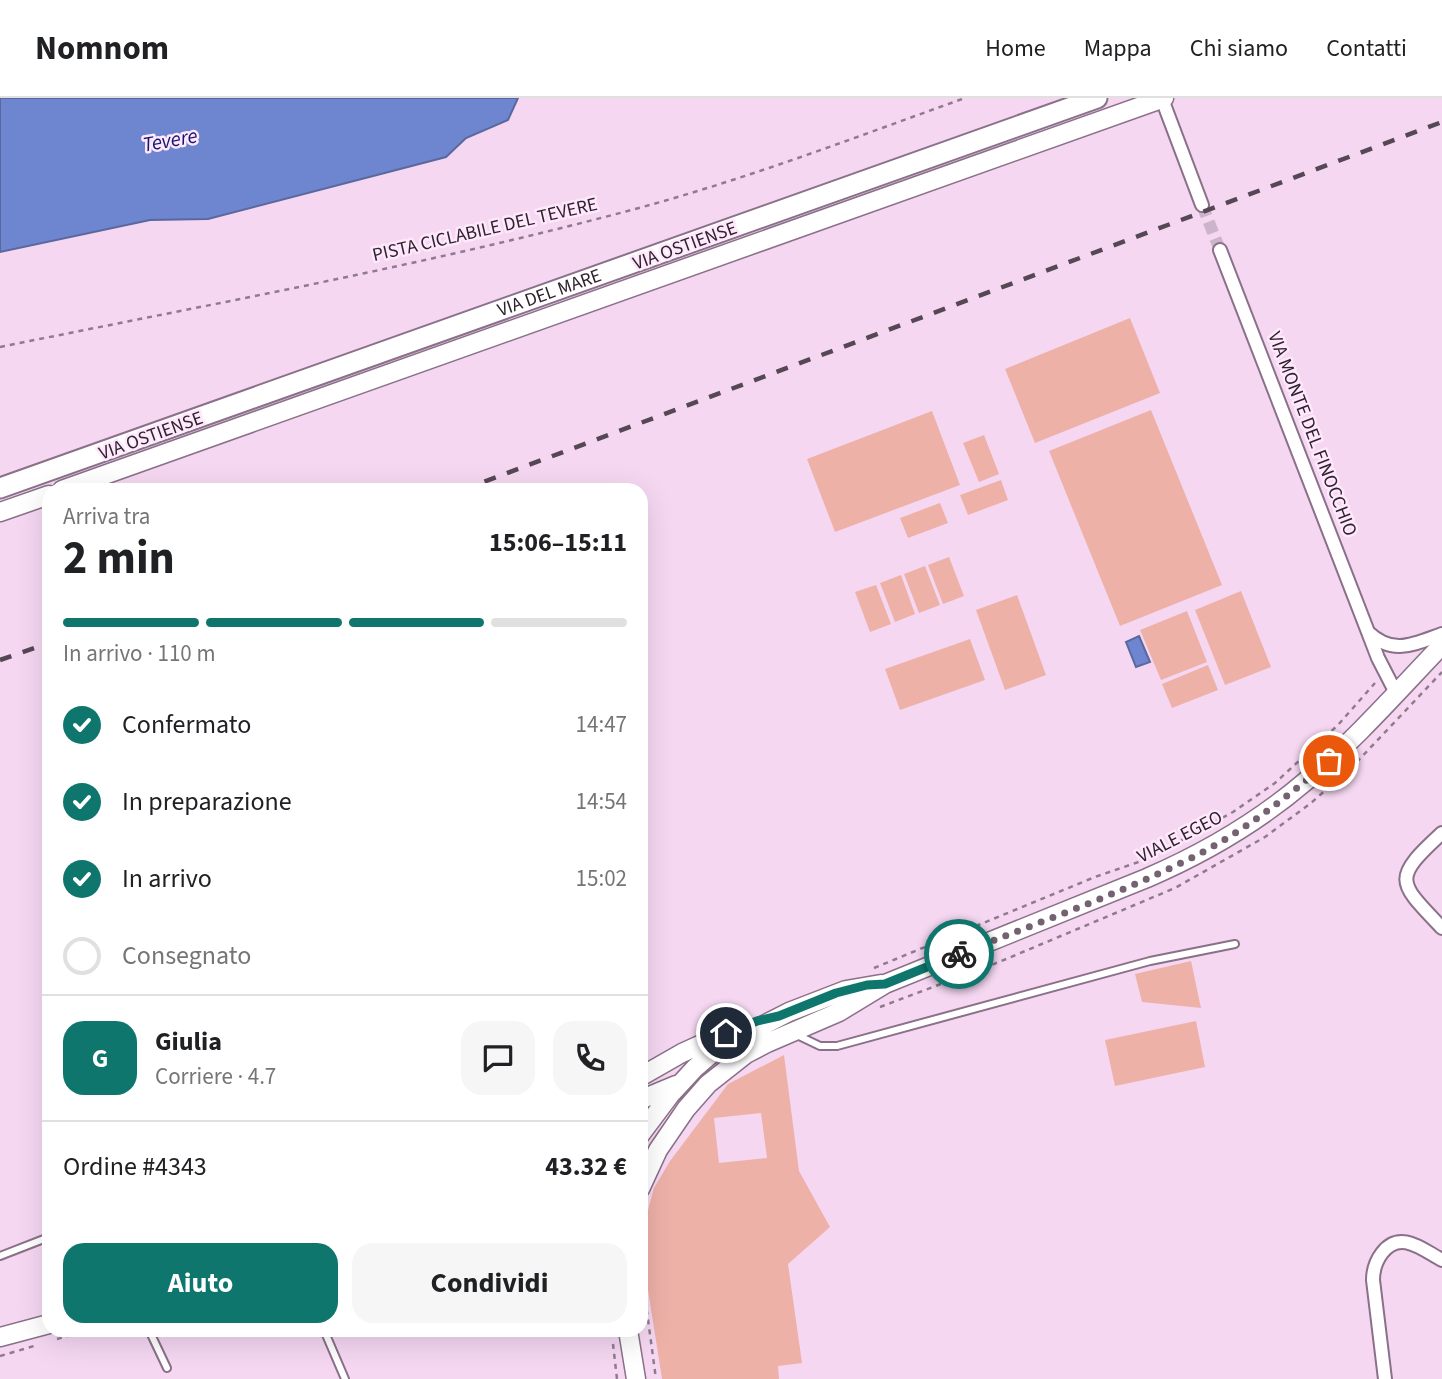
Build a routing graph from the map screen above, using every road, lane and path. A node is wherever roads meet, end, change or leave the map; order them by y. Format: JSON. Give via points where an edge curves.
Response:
{"nodes":[{"id":1,"x":965,"y":98,"type":"edge"},
{"id":2,"x":1097,"y":98,"type":"edge"},
{"id":3,"x":1163,"y":98,"type":"edge"},
{"id":4,"x":1202,"y":205,"type":"tunnel mouth"},
{"id":5,"x":1220,"y":250,"type":"tunnel mouth"},
{"id":6,"x":0,"y":347,"type":"edge"},
{"id":7,"x":82,"y":483,"type":"edge"},
{"id":8,"x":0,"y":488,"type":"edge"},
{"id":9,"x":42,"y":497,"type":"edge"},
{"id":10,"x":0,"y":512,"type":"edge"},
{"id":11,"x":1368,"y":632,"type":"junction"},
{"id":12,"x":1442,"y":634,"type":"edge"},
{"id":13,"x":1442,"y":645,"type":"edge"},
{"id":14,"x":1385,"y":672,"type":"junction"},
{"id":15,"x":1396,"y":693,"type":"junction"},
{"id":16,"x":1442,"y":833,"type":"edge"},
{"id":17,"x":1442,"y":928,"type":"edge"},
{"id":18,"x":1234,"y":944,"type":"dead end"},
{"id":19,"x":871,"y":970,"type":"dead end"},
{"id":20,"x":885,"y":984,"type":"junction"},
{"id":21,"x":779,"y":1016,"type":"junction"},
{"id":22,"x":792,"y":1032,"type":"junction"},
{"id":23,"x":733,"y":1063,"type":"junction"},
{"id":24,"x":648,"y":1072,"type":"edge"},
{"id":25,"x":648,"y":1076,"type":"edge"},
{"id":26,"x":681,"y":1083,"type":"junction"},
{"id":27,"x":648,"y":1097,"type":"edge"},
{"id":28,"x":686,"y":1109,"type":"junction"},
{"id":29,"x":648,"y":1124,"type":"edge"},
{"id":30,"x":648,"y":1172,"type":"edge"},
{"id":31,"x":42,"y":1240,"type":"edge"},
{"id":32,"x":0,"y":1256,"type":"edge"},
{"id":33,"x":1442,"y":1261,"type":"edge"},
{"id":34,"x":648,"y":1320,"type":"edge"},
{"id":35,"x":42,"y":1326,"type":"edge"},
{"id":36,"x":152,"y":1337,"type":"edge"},
{"id":37,"x":327,"y":1337,"type":"edge"},
{"id":38,"x":629,"y":1337,"type":"edge"},
{"id":39,"x":0,"y":1338,"type":"edge"},
{"id":40,"x":612,"y":1342,"type":"dead end"},
{"id":41,"x":167,"y":1368,"type":"dead end"},
{"id":42,"x":345,"y":1379,"type":"edge"},
{"id":43,"x":617,"y":1379,"type":"edge"},
{"id":44,"x":636,"y":1379,"type":"edge"},
{"id":45,"x":656,"y":1379,"type":"edge"},
{"id":46,"x":1384,"y":1379,"type":"edge"}],
"edges":[{"from":1,"to":6,"type":"path","name":"PISTA CICLABILE DEL TEVERE","via":[[725,182],[601,218],[342,278]]},
{"from":2,"to":8,"type":"main road","name":"VIA DEL MARE"},
{"from":3,"to":4,"type":"street"},
{"from":3,"to":7,"type":"main road","name":"VIA OSTIENSE"},
{"from":5,"to":11,"type":"street","name":"VIA MONTE DEL FINOCCHIO"},
{"from":9,"to":10,"type":"main road"},
{"from":11,"to":12,"type":"street","via":[[1392,646]]},
{"from":11,"to":14,"type":"street","name":"VIA MONTE DEL FINOCCHIO"},
{"from":13,"to":15,"type":"main road","name":"VIALE EGEO"},
{"from":14,"to":15,"type":"street","name":"VIA MONTE DEL FINOCCHIO"},
{"from":14,"to":19,"type":"path","via":[[1338,725],[1275,783],[1233,812],[1147,859]]},
{"from":15,"to":20,"type":"main road","name":"VIALE EGEO","via":[[1305,782],[1216,845],[1147,878]]},
{"from":16,"to":17,"type":"street","via":[[1412,862],[1405,877],[1410,894]]},
{"from":18,"to":22,"type":"lane","via":[[1150,961],[837,1046],[814,1044]]},
{"from":20,"to":21,"type":"main road","name":"VIALE EGEO","via":[[836,993]]},
{"from":20,"to":22,"type":"main road","name":"VIALE EGEO","via":[[839,1012]]},
{"from":21,"to":24,"type":"main road","via":[[719,1036]]},
{"from":21,"to":26,"type":"main road","name":"VIALE EGEO","via":[[717,1049]]},
{"from":22,"to":23,"type":"main road","name":"VIALE EGEO"},
{"from":23,"to":26,"type":"main road","name":"VIALE EGEO"},
{"from":23,"to":28,"type":"main road","name":"VIALE EGEO"},
{"from":25,"to":26,"type":"main road","via":[[666,1075]]},
{"from":26,"to":27,"type":"main road"},
{"from":26,"to":28,"type":"main road"},
{"from":26,"to":29,"type":"main road","name":"VIALE EGEO"},
{"from":28,"to":30,"type":"main road","name":"VIALE EGEO"},
{"from":31,"to":32,"type":"lane"},
{"from":33,"to":46,"type":"street","via":[[1402,1242],[1388,1247],[1377,1261],[1373,1280]]},
{"from":34,"to":45,"type":"path"},
{"from":35,"to":39,"type":"main road"},
{"from":36,"to":41,"type":"lane"},
{"from":37,"to":42,"type":"lane"},
{"from":38,"to":44,"type":"main road"},
{"from":40,"to":43,"type":"path"}]}
